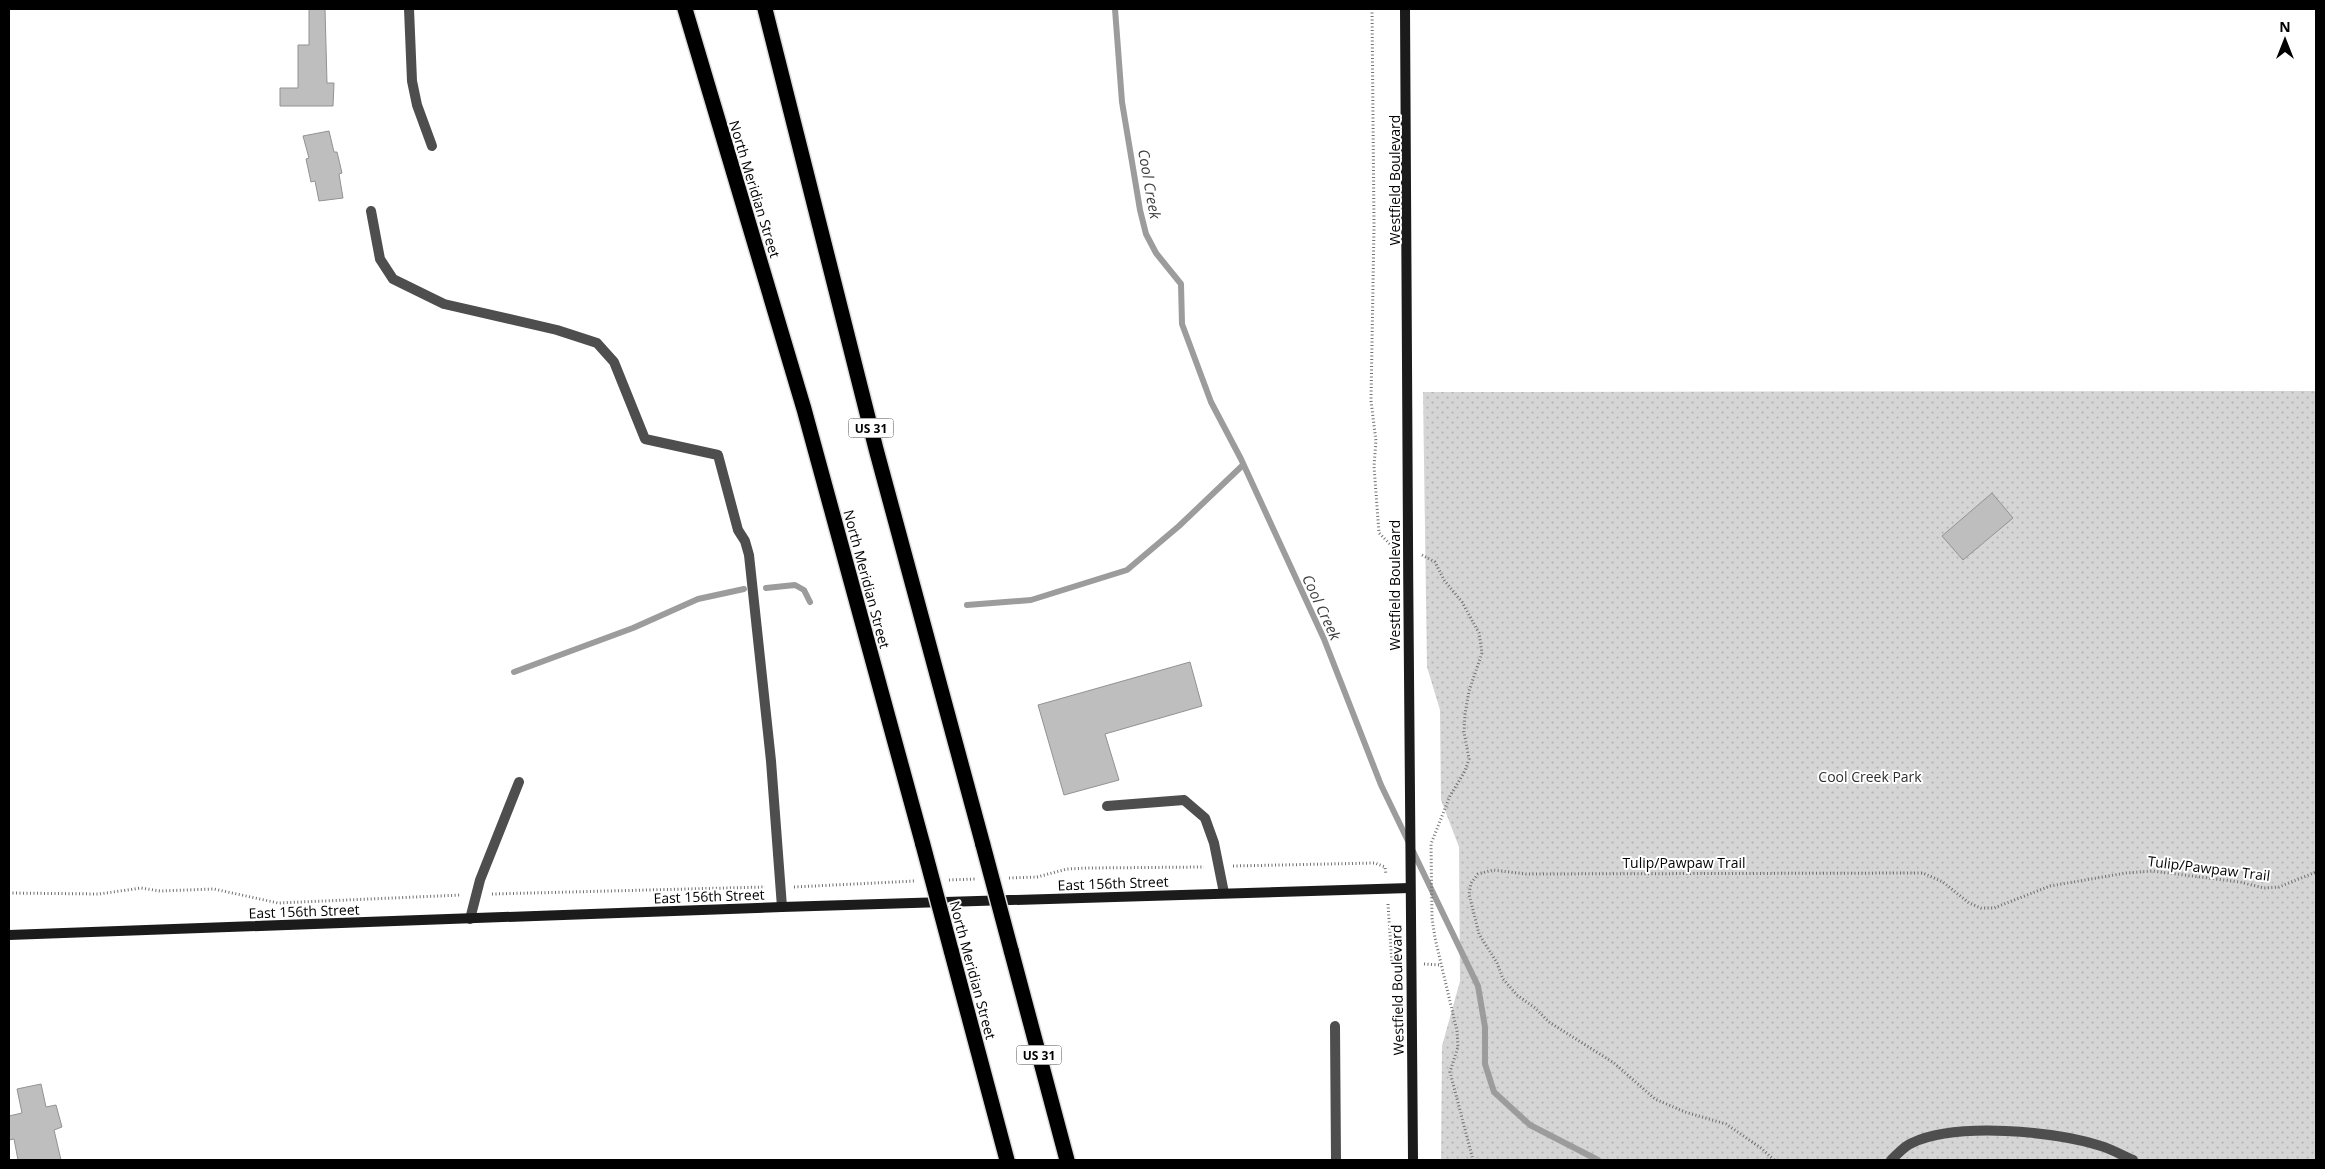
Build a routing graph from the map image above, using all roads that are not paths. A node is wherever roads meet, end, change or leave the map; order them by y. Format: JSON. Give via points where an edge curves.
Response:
{"nodes":[{"id":1,"x":410,"y":9,"type":"edge"},
{"id":2,"x":675,"y":9,"type":"edge"},
{"id":3,"x":685,"y":9,"type":"edge"},
{"id":4,"x":765,"y":9,"type":"edge"},
{"id":5,"x":1405,"y":9,"type":"edge"},
{"id":6,"x":719,"y":130,"type":"junction"},
{"id":7,"x":432,"y":146,"type":"dead end"},
{"id":8,"x":371,"y":211,"type":"dead end"},
{"id":9,"x":520,"y":782,"type":"dead end"},
{"id":10,"x":1107,"y":806,"type":"dead end"},
{"id":11,"x":1410,"y":888,"type":"junction"},
{"id":12,"x":1224,"y":893,"type":"junction"},
{"id":13,"x":782,"y":906,"type":"junction"},
{"id":14,"x":470,"y":919,"type":"junction"},
{"id":15,"x":9,"y":935,"type":"edge"},
{"id":16,"x":1335,"y":1026,"type":"dead end"},
{"id":17,"x":1007,"y":1160,"type":"edge"},
{"id":18,"x":1067,"y":1160,"type":"edge"},
{"id":19,"x":1336,"y":1160,"type":"edge"},
{"id":20,"x":1413,"y":1160,"type":"edge"},
{"id":21,"x":1891,"y":1160,"type":"edge"},
{"id":22,"x":2133,"y":1160,"type":"edge"}],
"edges":[{"from":1,"to":7,"type":"street","via":[[412,82]]},
{"from":2,"to":6,"type":"highway"},
{"from":3,"to":6,"type":"highway","name":"North Meridian Street"},
{"from":4,"to":18,"type":"highway","number":"US 31","bridge":true,"via":[[876,449]]},
{"from":5,"to":11,"type":"street","name":"Westfield Boulevard"},
{"from":6,"to":17,"type":"highway","name":"North Meridian Street","bridge":true,"via":[[804,409]]},
{"from":8,"to":13,"type":"street","via":[[380,259],[393,279],[444,304],[557,330],[598,343],[614,362],[645,439],[718,455],[738,530],[749,555],[771,761]]},
{"from":9,"to":14,"type":"street","via":[[480,880]]},
{"from":10,"to":12,"type":"street","via":[[1184,800],[1205,818],[1214,843]]},
{"from":11,"to":12,"type":"street","name":"East 156th Street"},
{"from":11,"to":20,"type":"street","name":"Westfield Boulevard"},
{"from":12,"to":13,"type":"street","name":"East 156th Street"},
{"from":13,"to":14,"type":"street","name":"East 156th Street"},
{"from":14,"to":15,"type":"street","name":"East 156th Street"},
{"from":16,"to":19,"type":"street"},
{"from":21,"to":22,"type":"street","via":[[1910,1144],[1931,1136],[1962,1132],[2054,1136],[2102,1146]]}]}
